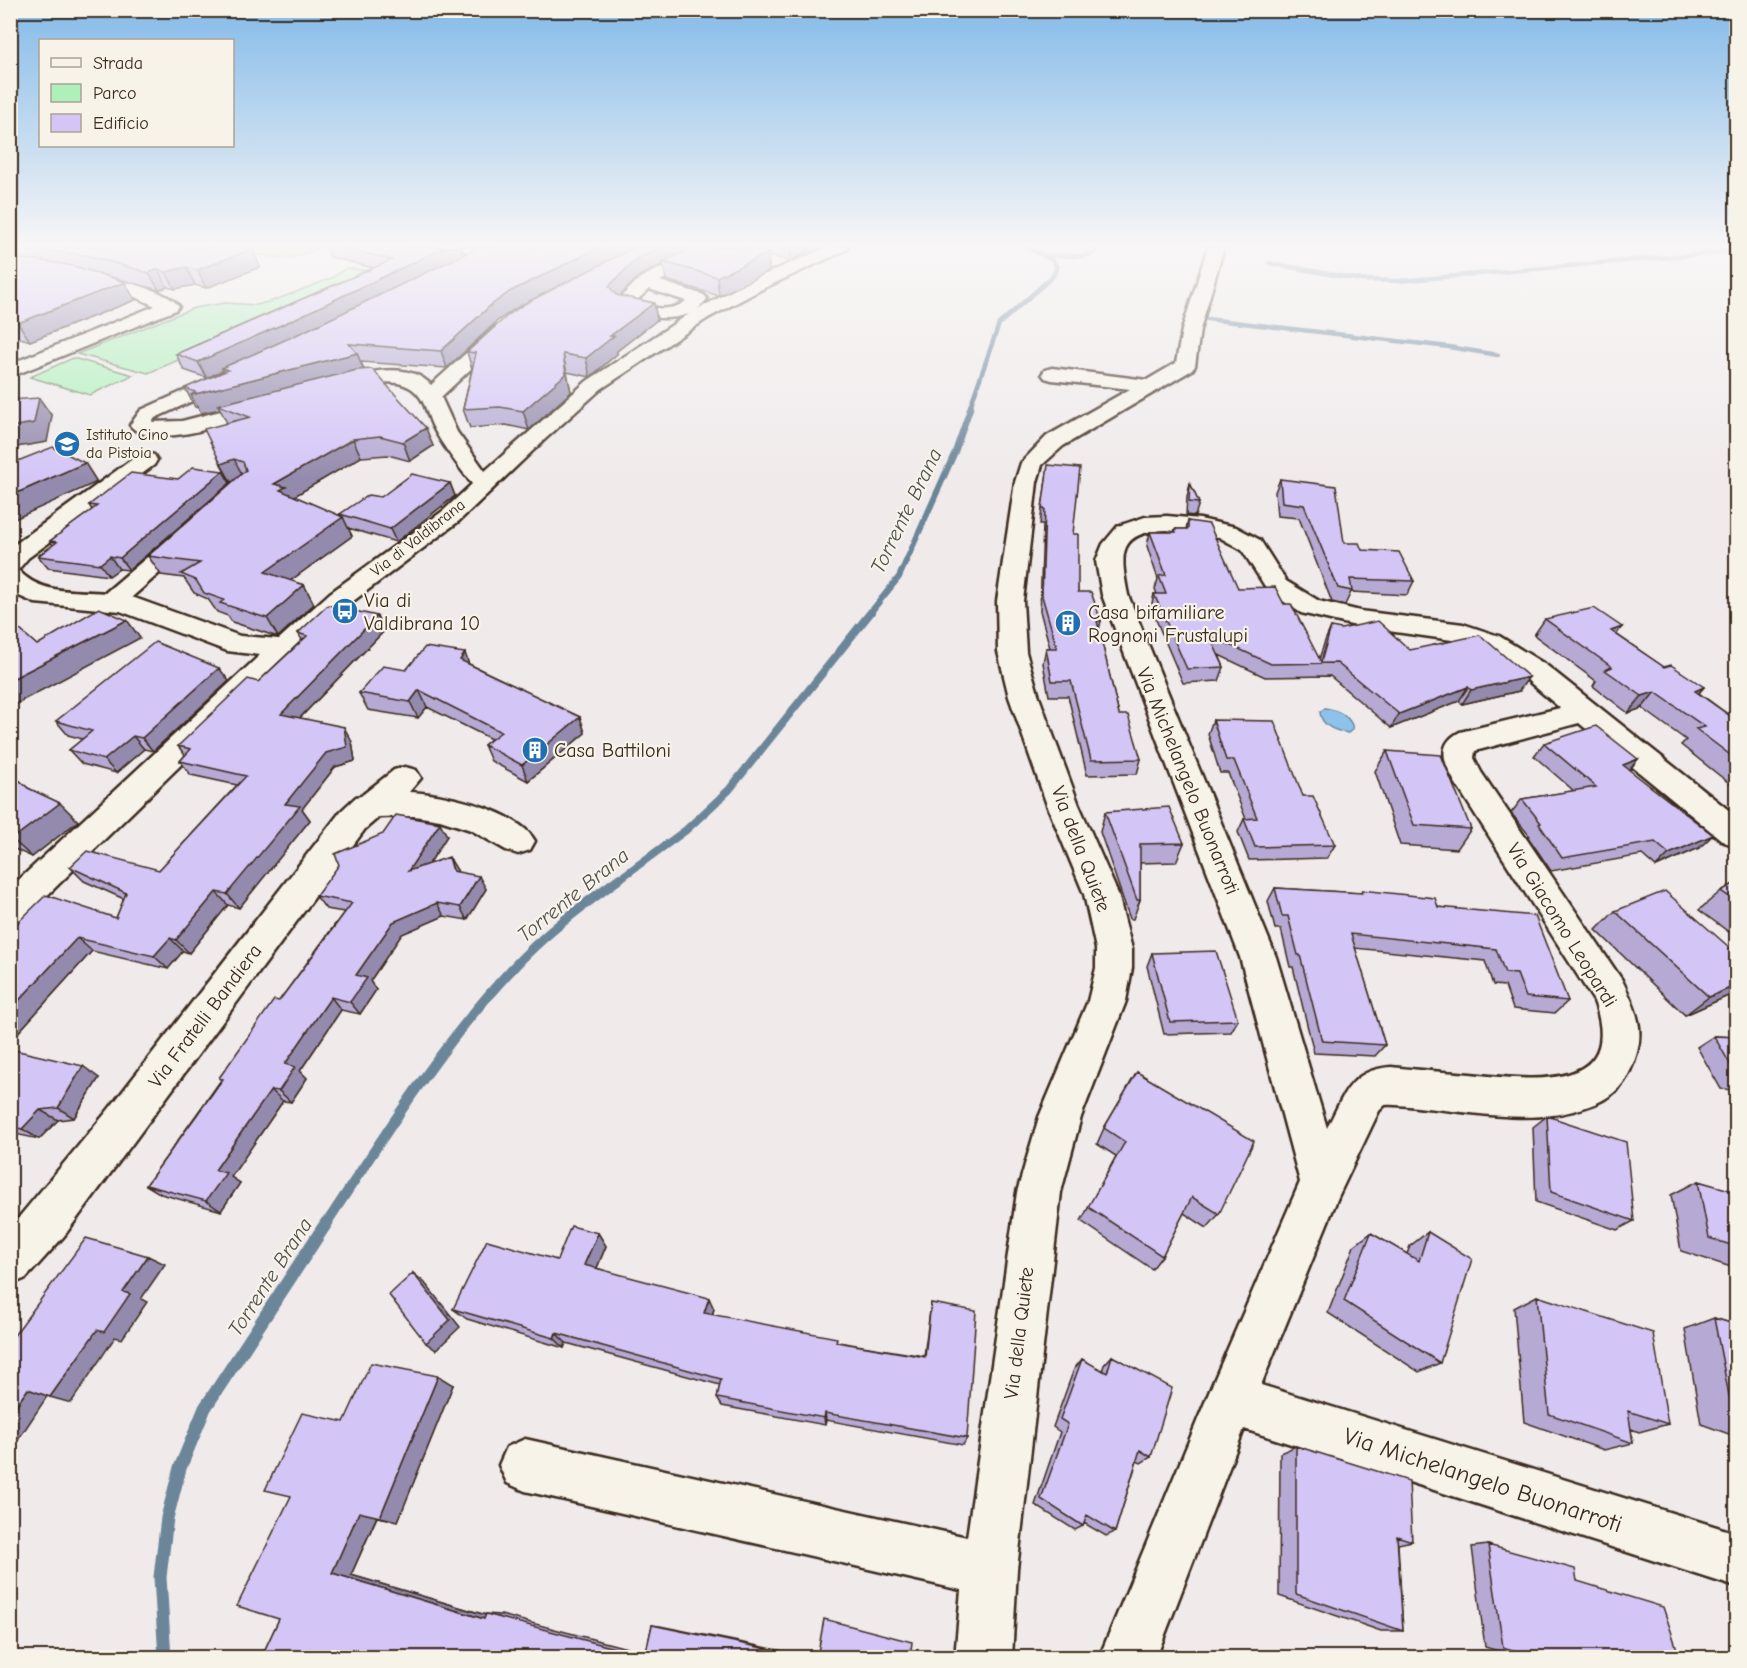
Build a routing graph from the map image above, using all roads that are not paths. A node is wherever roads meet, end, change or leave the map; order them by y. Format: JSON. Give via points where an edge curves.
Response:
{"nodes":[{"id":1,"x":124,"y":325,"type":"edge"},
{"id":2,"x":509,"y":325,"type":"edge"},
{"id":3,"x":685,"y":325,"type":"edge"},
{"id":4,"x":1192,"y":325,"type":"edge"},
{"id":5,"x":10,"y":371,"type":"edge"},
{"id":6,"x":243,"y":371,"type":"edge"},
{"id":7,"x":1052,"y":374,"type":"dead end"},
{"id":8,"x":1151,"y":386,"type":"junction"},
{"id":9,"x":311,"y":393,"type":"edge"},
{"id":10,"x":431,"y":396,"type":"junction"},
{"id":11,"x":288,"y":399,"type":"edge"},
{"id":12,"x":452,"y":441,"type":"junction"},
{"id":13,"x":494,"y":454,"type":"junction"},
{"id":14,"x":146,"y":460,"type":"dead end"},
{"id":15,"x":484,"y":484,"type":"junction"},
{"id":16,"x":208,"y":517,"type":"edge"},
{"id":17,"x":10,"y":566,"type":"edge"},
{"id":18,"x":10,"y":576,"type":"edge"},
{"id":19,"x":112,"y":600,"type":"junction"},
{"id":20,"x":237,"y":645,"type":"junction"},
{"id":21,"x":285,"y":648,"type":"junction"},
{"id":22,"x":261,"y":670,"type":"junction"},
{"id":23,"x":1584,"y":712,"type":"junction"},
{"id":24,"x":405,"y":778,"type":"dead end"},
{"id":25,"x":367,"y":806,"type":"junction"},
{"id":26,"x":1737,"y":833,"type":"edge"},
{"id":27,"x":518,"y":841,"type":"dead end"},
{"id":28,"x":10,"y":910,"type":"edge"},
{"id":29,"x":1322,"y":1184,"type":"junction"},
{"id":30,"x":10,"y":1262,"type":"edge"},
{"id":31,"x":1230,"y":1400,"type":"junction"},
{"id":32,"x":525,"y":1465,"type":"dead end"},
{"id":33,"x":1737,"y":1560,"type":"edge"},
{"id":34,"x":990,"y":1569,"type":"junction"},
{"id":35,"x":983,"y":1658,"type":"edge"},
{"id":36,"x":1127,"y":1658,"type":"edge"}],
"edges":[{"from":1,"to":5,"type":"street"},
{"from":2,"to":10,"type":"street"},
{"from":3,"to":13,"type":"street","name":"Via di Valdibrana"},
{"from":4,"to":8,"type":"street","name":"Via della Quiete","via":[[1185,366]]},
{"from":6,"to":11,"type":"street","via":[[148,414],[141,425],[153,431],[175,429]]},
{"from":7,"to":8,"type":"street"},
{"from":8,"to":34,"type":"street","name":"Via della Quiete","via":[[1046,448],[1032,463],[1023,504],[1010,601],[1016,674],[1101,894],[1110,926],[1114,968],[1107,1001],[1043,1169]]},
{"from":9,"to":10,"type":"street","via":[[387,376],[416,383]]},
{"from":10,"to":12,"type":"street"},
{"from":12,"to":13,"type":"street"},
{"from":12,"to":15,"type":"street"},
{"from":13,"to":15,"type":"street","name":"Via di Valdibrana"},
{"from":14,"to":17,"type":"street","via":[[30,545]]},
{"from":15,"to":21,"type":"street","name":"Via di Valdibrana","via":[[451,516],[339,599]]},
{"from":16,"to":19,"type":"street"},
{"from":18,"to":19,"type":"street","via":[[24,591],[35,595]]},
{"from":19,"to":20,"type":"street"},
{"from":20,"to":21,"type":"street"},
{"from":20,"to":22,"type":"street"},
{"from":21,"to":22,"type":"street","name":"Via di Valdibrana"},
{"from":22,"to":28,"type":"street","name":"Via di Valdibrana"},
{"from":23,"to":26,"type":"street","name":"Via Michelangelo Buonarroti"},
{"from":23,"to":29,"type":"street","name":"Via Giacomo Leopardi","via":[[1471,740],[1461,746],[1459,758],[1609,992],[1621,1031],[1618,1056],[1609,1072],[1597,1082],[1551,1098],[1376,1088],[1365,1097]]},
{"from":23,"to":29,"type":"street","name":"Via Michelangelo Buonarroti","via":[[1521,660],[1475,636],[1360,619],[1298,601],[1271,579],[1251,545],[1227,532],[1183,524],[1145,524],[1127,531],[1112,549],[1109,570],[1115,595],[1258,957]]},
{"from":24,"to":25,"type":"street","name":"Via Fratelli Bandiera"},
{"from":25,"to":27,"type":"street","via":[[414,804],[433,808],[493,824]]},
{"from":25,"to":30,"type":"street","name":"Via Fratelli Bandiera","via":[[124,1123]]},
{"from":29,"to":31,"type":"street"},
{"from":31,"to":33,"type":"street","name":"Via Michelangelo Buonarroti"},
{"from":31,"to":36,"type":"street"},
{"from":32,"to":34,"type":"street"},
{"from":34,"to":35,"type":"street","name":"Via della Quiete"}]}
